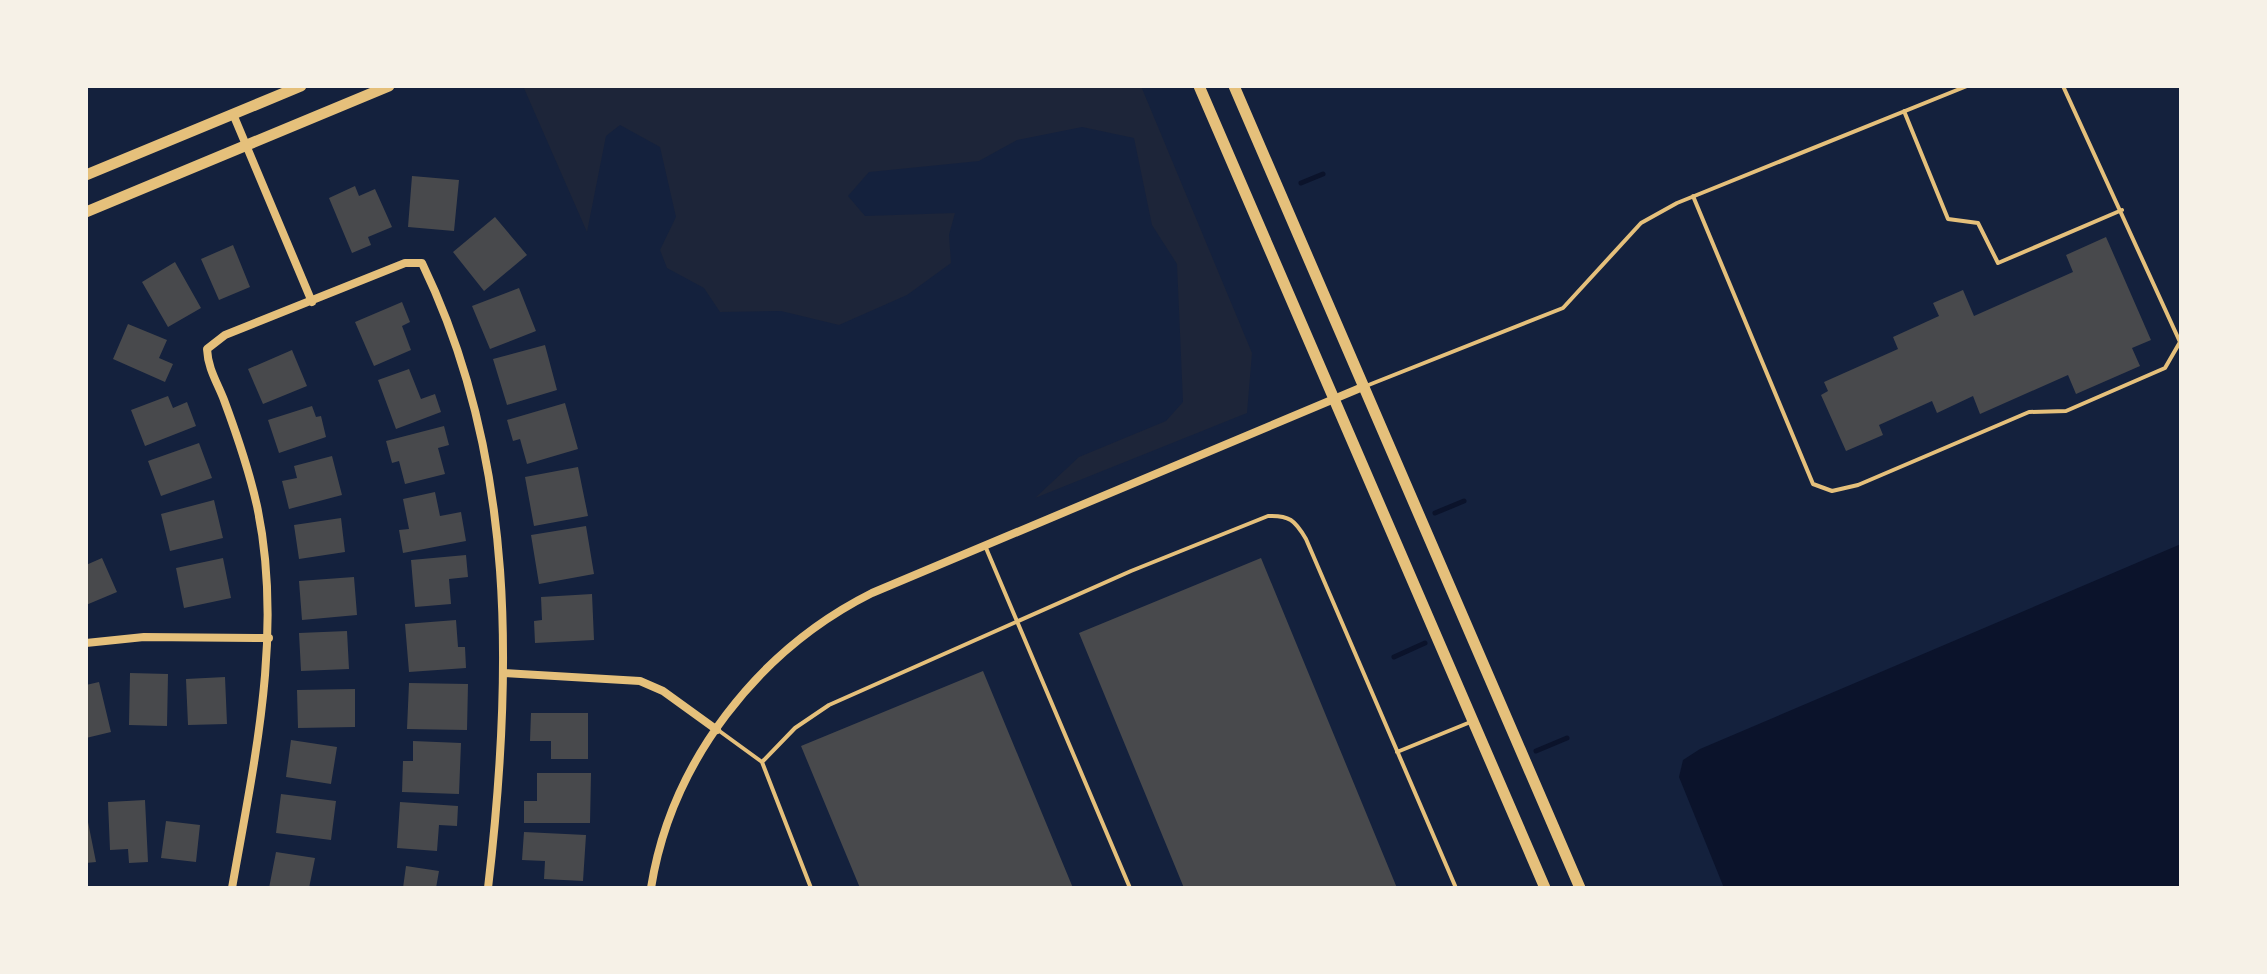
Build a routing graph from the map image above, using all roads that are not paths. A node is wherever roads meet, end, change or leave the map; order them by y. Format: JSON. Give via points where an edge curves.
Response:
{"nodes":[{"id":1,"x":301,"y":86,"type":"edge"},
{"id":2,"x":389,"y":86,"type":"edge"},
{"id":3,"x":1199,"y":86,"type":"edge"},
{"id":4,"x":1234,"y":86,"type":"edge"},
{"id":5,"x":1967,"y":86,"type":"edge"},
{"id":6,"x":2063,"y":86,"type":"edge"},
{"id":7,"x":1904,"y":111,"type":"junction"},
{"id":8,"x":233,"y":114,"type":"junction"},
{"id":9,"x":246,"y":145,"type":"junction"},
{"id":10,"x":86,"y":175,"type":"edge"},
{"id":11,"x":1693,"y":196,"type":"junction"},
{"id":12,"x":2123,"y":210,"type":"junction"},
{"id":13,"x":86,"y":212,"type":"edge"},
{"id":14,"x":312,"y":302,"type":"junction"},
{"id":15,"x":1365,"y":386,"type":"junction"},
{"id":16,"x":1335,"y":398,"type":"junction"},
{"id":17,"x":985,"y":546,"type":"junction"},
{"id":18,"x":1017,"y":621,"type":"junction"},
{"id":19,"x":269,"y":638,"type":"junction"},
{"id":20,"x":86,"y":643,"type":"edge"},
{"id":21,"x":505,"y":673,"type":"junction"},
{"id":22,"x":1473,"y":721,"type":"junction"},
{"id":23,"x":717,"y":730,"type":"junction"},
{"id":24,"x":1397,"y":752,"type":"junction"},
{"id":25,"x":762,"y":762,"type":"junction"},
{"id":26,"x":232,"y":888,"type":"edge"},
{"id":27,"x":488,"y":888,"type":"edge"},
{"id":28,"x":651,"y":888,"type":"edge"},
{"id":29,"x":811,"y":888,"type":"edge"},
{"id":30,"x":1130,"y":888,"type":"edge"},
{"id":31,"x":1456,"y":888,"type":"edge"},
{"id":32,"x":1545,"y":888,"type":"edge"},
{"id":33,"x":1580,"y":888,"type":"edge"}],
"edges":[{"from":1,"to":8,"type":"main road"},
{"from":2,"to":9,"type":"main road"},
{"from":3,"to":16,"type":"main road"},
{"from":4,"to":15,"type":"main road"},
{"from":5,"to":7,"type":"lane"},
{"from":6,"to":12,"type":"lane"},
{"from":7,"to":11,"type":"lane"},
{"from":7,"to":12,"type":"lane","via":[[1948,219],[1978,223],[1998,263]]},
{"from":8,"to":9,"type":"street"},
{"from":8,"to":10,"type":"main road"},
{"from":9,"to":13,"type":"main road"},
{"from":9,"to":14,"type":"street"},
{"from":11,"to":12,"type":"lane","via":[[1813,484],[1832,491],[1858,485],[2029,412],[2066,411],[2165,368],[2180,342]]},
{"from":11,"to":15,"type":"lane","via":[[1641,223],[1563,308]]},
{"from":14,"to":19,"type":"street","via":[[225,335],[207,349],[208,366],[257,506]]},
{"from":14,"to":21,"type":"street","via":[[405,263],[422,263],[466,373],[485,450],[502,569]]},
{"from":15,"to":16,"type":"street"},
{"from":15,"to":33,"type":"main road"},
{"from":16,"to":17,"type":"street"},
{"from":16,"to":22,"type":"main road"},
{"from":17,"to":18,"type":"lane"},
{"from":17,"to":23,"type":"street","via":[[872,593],[811,629],[747,688]]},
{"from":18,"to":24,"type":"lane","via":[[1268,516],[1286,515],[1306,539]]},
{"from":18,"to":25,"type":"lane","via":[[829,705],[795,728]]},
{"from":18,"to":30,"type":"lane"},
{"from":19,"to":20,"type":"street","via":[[144,637]]},
{"from":19,"to":26,"type":"street"},
{"from":21,"to":23,"type":"street","via":[[640,681]]},
{"from":21,"to":27,"type":"street"},
{"from":22,"to":24,"type":"lane"},
{"from":22,"to":32,"type":"main road"},
{"from":23,"to":25,"type":"lane"},
{"from":23,"to":28,"type":"street","via":[[672,807]]},
{"from":24,"to":31,"type":"lane"},
{"from":25,"to":29,"type":"lane"}]}
